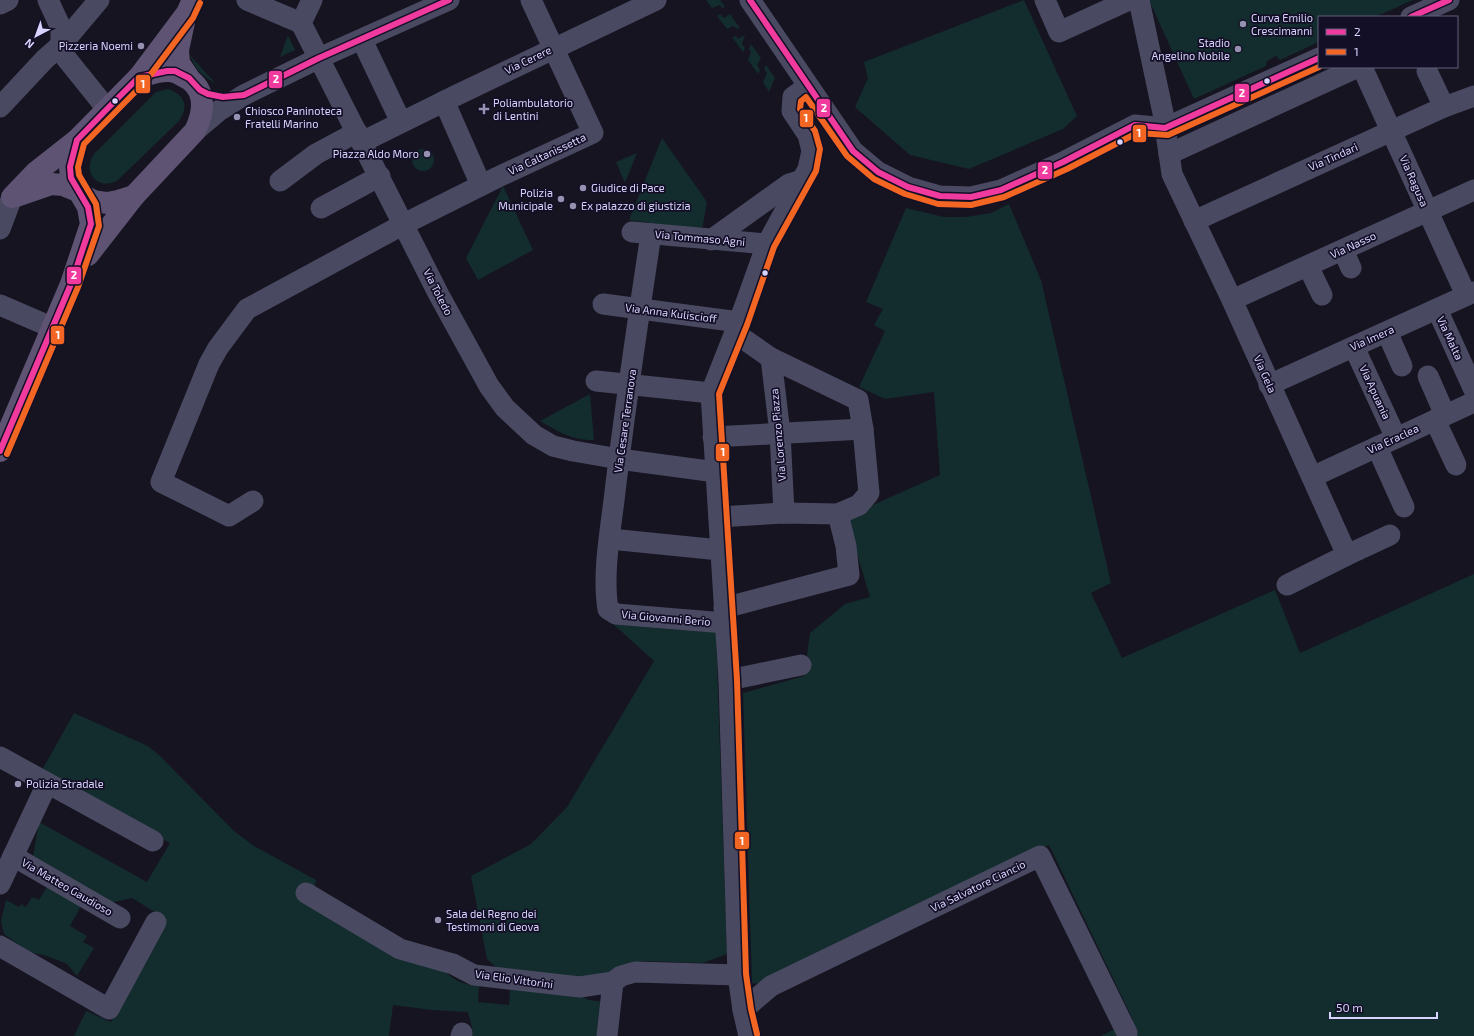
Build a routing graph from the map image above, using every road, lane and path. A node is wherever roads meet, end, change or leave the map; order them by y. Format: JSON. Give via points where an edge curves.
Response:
{"nodes":[{"id":1,"x":8,"y":0,"type":"edge"},
{"id":2,"x":48,"y":0,"type":"edge"},
{"id":3,"x":99,"y":0,"type":"edge"},
{"id":4,"x":247,"y":0,"type":"edge"},
{"id":5,"x":312,"y":0,"type":"edge"},
{"id":6,"x":449,"y":0,"type":"edge"},
{"id":7,"x":531,"y":0,"type":"edge"},
{"id":8,"x":656,"y":0,"type":"edge"},
{"id":9,"x":750,"y":0,"type":"edge"},
{"id":10,"x":1045,"y":0,"type":"edge"},
{"id":11,"x":1129,"y":0,"type":"edge"},
{"id":12,"x":1138,"y":0,"type":"edge"},
{"id":13,"x":1449,"y":0,"type":"edge"},
{"id":14,"x":0,"y":4,"type":"edge"},
{"id":15,"x":190,"y":6,"type":"edge"},
{"id":16,"x":1413,"y":16,"type":"edge"},
{"id":17,"x":301,"y":23,"type":"junction"},
{"id":18,"x":362,"y":40,"type":"junction"},
{"id":19,"x":61,"y":45,"type":"junction"},
{"id":20,"x":554,"y":48,"type":"junction"},
{"id":21,"x":319,"y":58,"type":"junction"},
{"id":22,"x":1318,"y":58,"type":"edge"},
{"id":23,"x":1356,"y":68,"type":"edge"},
{"id":24,"x":1362,"y":68,"type":"edge"},
{"id":25,"x":1427,"y":71,"type":"dead end"},
{"id":26,"x":139,"y":77,"type":"junction"},
{"id":27,"x":194,"y":84,"type":"junction"},
{"id":28,"x":808,"y":86,"type":"junction"},
{"id":29,"x":244,"y":95,"type":"junction"},
{"id":30,"x":1474,"y":96,"type":"edge"},
{"id":31,"x":444,"y":101,"type":"junction"},
{"id":32,"x":1444,"y":107,"type":"junction"},
{"id":33,"x":0,"y":108,"type":"edge"},
{"id":34,"x":107,"y":109,"type":"junction"},
{"id":35,"x":401,"y":122,"type":"junction"},
{"id":36,"x":1165,"y":128,"type":"junction"},
{"id":37,"x":195,"y":131,"type":"junction"},
{"id":38,"x":1392,"y":131,"type":"junction"},
{"id":39,"x":360,"y":137,"type":"junction"},
{"id":40,"x":77,"y":140,"type":"junction"},
{"id":41,"x":1169,"y":154,"type":"junction"},
{"id":42,"x":380,"y":176,"type":"junction"},
{"id":43,"x":802,"y":180,"type":"junction"},
{"id":44,"x":490,"y":181,"type":"junction"},
{"id":45,"x":280,"y":182,"type":"dead end"},
{"id":46,"x":1474,"y":190,"type":"edge"},
{"id":47,"x":80,"y":193,"type":"junction"},
{"id":48,"x":134,"y":196,"type":"junction"},
{"id":49,"x":4,"y":199,"type":"edge"},
{"id":50,"x":321,"y":208,"type":"dead end"},
{"id":51,"x":1428,"y":211,"type":"junction"},
{"id":52,"x":1194,"y":221,"type":"junction"},
{"id":53,"x":404,"y":224,"type":"junction"},
{"id":54,"x":0,"y":230,"type":"edge"},
{"id":55,"x":642,"y":233,"type":"joint"},
{"id":56,"x":711,"y":240,"type":"junction"},
{"id":57,"x":767,"y":244,"type":"junction"},
{"id":58,"x":1308,"y":266,"type":"junction"},
{"id":59,"x":76,"y":272,"type":"junction"},
{"id":60,"x":1322,"y":294,"type":"dead end"},
{"id":61,"x":1470,"y":294,"type":"edge"},
{"id":62,"x":1232,"y":300,"type":"junction"},
{"id":63,"x":603,"y":304,"type":"dead end"},
{"id":64,"x":0,"y":305,"type":"edge"},
{"id":65,"x":639,"y":309,"type":"junction"},
{"id":66,"x":1437,"y":309,"type":"junction"},
{"id":67,"x":51,"y":328,"type":"junction"},
{"id":68,"x":737,"y":328,"type":"junction"},
{"id":69,"x":1387,"y":332,"type":"junction"},
{"id":70,"x":1354,"y":346,"type":"junction"},
{"id":71,"x":771,"y":358,"type":"junction"},
{"id":72,"x":1402,"y":366,"type":"dead end"},
{"id":73,"x":1428,"y":376,"type":"dead end"},
{"id":74,"x":596,"y":381,"type":"dead end"},
{"id":75,"x":630,"y":385,"type":"junction"},
{"id":76,"x":1269,"y":385,"type":"junction"},
{"id":77,"x":1474,"y":390,"type":"edge"},
{"id":78,"x":711,"y":393,"type":"junction"},
{"id":79,"x":1474,"y":402,"type":"edge"},
{"id":80,"x":1440,"y":418,"type":"junction"},
{"id":81,"x":863,"y":429,"type":"junction"},
{"id":82,"x":780,"y":433,"type":"junction"},
{"id":83,"x":713,"y":437,"type":"junction"},
{"id":84,"x":1396,"y":438,"type":"junction"},
{"id":85,"x":1377,"y":447,"type":"junction"},
{"id":86,"x":0,"y":452,"type":"edge"},
{"id":87,"x":619,"y":459,"type":"junction"},
{"id":88,"x":1456,"y":465,"type":"dead end"},
{"id":89,"x":716,"y":472,"type":"junction"},
{"id":90,"x":1312,"y":477,"type":"junction"},
{"id":91,"x":253,"y":501,"type":"dead end"},
{"id":92,"x":1404,"y":507,"type":"dead end"},
{"id":93,"x":784,"y":513,"type":"junction"},
{"id":94,"x":838,"y":514,"type":"junction"},
{"id":95,"x":718,"y":517,"type":"junction"},
{"id":96,"x":1390,"y":535,"type":"dead end"},
{"id":97,"x":610,"y":539,"type":"junction"},
{"id":98,"x":720,"y":550,"type":"junction"},
{"id":99,"x":1347,"y":555,"type":"junction"},
{"id":100,"x":1287,"y":585,"type":"dead end"},
{"id":101,"x":608,"y":609,"type":"joint"},
{"id":102,"x":725,"y":616,"type":"junction"},
{"id":103,"x":801,"y":665,"type":"dead end"},
{"id":104,"x":729,"y":680,"type":"junction"},
{"id":105,"x":0,"y":757,"type":"edge"},
{"id":106,"x":47,"y":784,"type":"junction"},
{"id":107,"x":153,"y":841,"type":"dead end"},
{"id":108,"x":13,"y":856,"type":"junction"},
{"id":109,"x":0,"y":884,"type":"edge"},
{"id":110,"x":306,"y":893,"type":"dead end"},
{"id":111,"x":120,"y":918,"type":"dead end"},
{"id":112,"x":156,"y":922,"type":"dead end"},
{"id":113,"x":0,"y":946,"type":"edge"},
{"id":114,"x":738,"y":975,"type":"junction"},
{"id":115,"x":613,"y":982,"type":"junction"},
{"id":116,"x":743,"y":1010,"type":"junction"},
{"id":117,"x":1127,"y":1033,"type":"dead end"},
{"id":118,"x":607,"y":1036,"type":"edge"},
{"id":119,"x":749,"y":1036,"type":"edge"}],
"edges":[{"from":1,"to":14,"type":"street"},
{"from":2,"to":19,"type":"street","via":[[61,28]]},
{"from":3,"to":19,"type":"street"},
{"from":4,"to":17,"type":"street"},
{"from":5,"to":17,"type":"street"},
{"from":6,"to":18,"type":"street"},
{"from":7,"to":20,"type":"street","name":"Via Caltanissetta"},
{"from":8,"to":20,"type":"street","name":"Via Cerere"},
{"from":9,"to":28,"type":"street"},
{"from":10,"to":11,"type":"street","via":[[1059,32]]},
{"from":12,"to":36,"type":"street","name":"Via Gela"},
{"from":13,"to":16,"type":"street"},
{"from":15,"to":26,"type":"main road"},
{"from":15,"to":27,"type":"main road","via":[[178,50],[179,63]]},
{"from":17,"to":21,"type":"street","name":"Via Toledo"},
{"from":18,"to":21,"type":"street"},
{"from":18,"to":35,"type":"street"},
{"from":19,"to":33,"type":"street"},
{"from":19,"to":34,"type":"street","via":[[66,58]]},
{"from":20,"to":31,"type":"street","name":"Via Cerere"},
{"from":20,"to":44,"type":"street","name":"Via Caltanissetta","via":[[593,132]]},
{"from":21,"to":29,"type":"street"},
{"from":21,"to":39,"type":"street","name":"Via Toledo"},
{"from":22,"to":36,"type":"street"},
{"from":23,"to":41,"type":"street"},
{"from":24,"to":38,"type":"street","name":"Via Ragusa"},
{"from":25,"to":32,"type":"street"},
{"from":26,"to":27,"type":"main road","via":[[167,71],[175,72]]},
{"from":26,"to":34,"type":"main road"},
{"from":27,"to":29,"type":"street","via":[[208,94],[224,97]]},
{"from":27,"to":37,"type":"main road","via":[[202,100],[202,112]]},
{"from":28,"to":36,"type":"street","via":[[853,151],[878,172],[908,187],[940,196],[971,196],[1002,190],[1135,125]]},
{"from":28,"to":43,"type":"street","via":[[793,97],[792,111],[808,134],[812,151]]},
{"from":29,"to":37,"type":"street","via":[[220,110]]},
{"from":30,"to":32,"type":"street","name":"Via Tindari"},
{"from":31,"to":35,"type":"street","name":"Via Cerere"},
{"from":31,"to":44,"type":"street"},
{"from":32,"to":38,"type":"street","name":"Via Tindari"},
{"from":34,"to":40,"type":"main road"},
{"from":35,"to":39,"type":"street","name":"Via Cerere"},
{"from":36,"to":41,"type":"street","name":"Via Gela"},
{"from":37,"to":48,"type":"main road"},
{"from":38,"to":51,"type":"street","name":"Via Ragusa"},
{"from":38,"to":52,"type":"street","name":"Via Tindari"},
{"from":39,"to":42,"type":"street","name":"Via Toledo"},
{"from":39,"to":45,"type":"street","name":"Via Cerere","via":[[316,154]]},
{"from":40,"to":47,"type":"main road","via":[[70,167],[71,178]]},
{"from":40,"to":49,"type":"main road"},
{"from":41,"to":52,"type":"street","name":"Via Gela","via":[[1172,174]]},
{"from":42,"to":50,"type":"street"},
{"from":42,"to":53,"type":"street","name":"Via Toledo"},
{"from":43,"to":56,"type":"street","via":[[790,184]]},
{"from":43,"to":57,"type":"street"},
{"from":44,"to":53,"type":"street"},
{"from":46,"to":51,"type":"street","name":"Via Nasso"},
{"from":47,"to":48,"type":"main road","via":[[94,201],[107,203]]},
{"from":47,"to":49,"type":"main road","via":[[63,185],[51,184]]},
{"from":47,"to":59,"type":"main road","via":[[88,207],[91,224]]},
{"from":48,"to":59,"type":"main road","via":[[94,245]]},
{"from":49,"to":54,"type":"street"},
{"from":51,"to":58,"type":"street","name":"Via Nasso","via":[[1347,259]]},
{"from":51,"to":61,"type":"street","name":"Via Ragusa"},
{"from":52,"to":62,"type":"street","name":"Via Gela"},
{"from":53,"to":87,"type":"street","name":"Via Toledo","via":[[439,295],[489,386],[505,408],[534,435],[553,446]]},
{"from":53,"to":91,"type":"street","via":[[247,310],[209,364],[161,482],[229,516]]},
{"from":55,"to":56,"type":"street","name":"Via Tommaso Agni"},
{"from":55,"to":65,"type":"street","name":"Via Cesare Terranova"},
{"from":56,"to":57,"type":"street","name":"Via Tommaso Agni"},
{"from":57,"to":68,"type":"street"},
{"from":58,"to":60,"type":"street"},
{"from":58,"to":62,"type":"street","name":"Via Nasso"},
{"from":59,"to":67,"type":"main road"},
{"from":61,"to":66,"type":"street","name":"Via Imera"},
{"from":62,"to":76,"type":"street","name":"Via Gela"},
{"from":63,"to":65,"type":"street","name":"Via Anna Kuliscioff"},
{"from":64,"to":67,"type":"street"},
{"from":65,"to":68,"type":"street","name":"Via Anna Kuliscioff"},
{"from":65,"to":75,"type":"street","name":"Via Cesare Terranova"},
{"from":66,"to":69,"type":"street","name":"Via Imera"},
{"from":66,"to":77,"type":"street","name":"Via Malta"},
{"from":67,"to":86,"type":"main road"},
{"from":68,"to":71,"type":"street"},
{"from":68,"to":78,"type":"street"},
{"from":69,"to":70,"type":"street","name":"Via Imera"},
{"from":69,"to":72,"type":"street"},
{"from":70,"to":76,"type":"street","name":"Via Imera"},
{"from":70,"to":84,"type":"street","name":"Via Apuania"},
{"from":71,"to":81,"type":"street","via":[[858,400]]},
{"from":71,"to":82,"type":"street","name":"Via Lorenzo Piazza"},
{"from":73,"to":80,"type":"street"},
{"from":74,"to":75,"type":"street"},
{"from":75,"to":78,"type":"street"},
{"from":75,"to":87,"type":"street","name":"Via Cesare Terranova"},
{"from":76,"to":90,"type":"street","name":"Via Gela"},
{"from":78,"to":83,"type":"street"},
{"from":79,"to":80,"type":"street","name":"Via Eraclea"},
{"from":80,"to":84,"type":"street","name":"Via Eraclea"},
{"from":80,"to":88,"type":"street"},
{"from":81,"to":82,"type":"street"},
{"from":81,"to":94,"type":"street","via":[[869,493],[859,505]]},
{"from":82,"to":83,"type":"street"},
{"from":82,"to":93,"type":"street","name":"Via Lorenzo Piazza"},
{"from":83,"to":89,"type":"street"},
{"from":84,"to":85,"type":"street","name":"Via Eraclea"},
{"from":85,"to":90,"type":"street","name":"Via Eraclea"},
{"from":85,"to":92,"type":"street"},
{"from":87,"to":89,"type":"street","name":"Via Toledo"},
{"from":87,"to":97,"type":"street","name":"Via Cesare Terranova"},
{"from":89,"to":95,"type":"street"},
{"from":90,"to":99,"type":"street","name":"Via Gela"},
{"from":93,"to":94,"type":"street"},
{"from":93,"to":95,"type":"street"},
{"from":94,"to":102,"type":"street","name":"Via Giovanni Berio","via":[[846,546],[849,575]]},
{"from":95,"to":98,"type":"street"},
{"from":96,"to":99,"type":"street"},
{"from":97,"to":98,"type":"street"},
{"from":97,"to":101,"type":"street","name":"Via Cesare Terranova","via":[[605,593]]},
{"from":98,"to":102,"type":"street"},
{"from":99,"to":100,"type":"street"},
{"from":101,"to":102,"type":"street","name":"Via Giovanni Berio","via":[[616,614]]},
{"from":102,"to":104,"type":"street"},
{"from":103,"to":104,"type":"street"},
{"from":104,"to":114,"type":"street"},
{"from":105,"to":106,"type":"street"},
{"from":106,"to":107,"type":"street"},
{"from":106,"to":108,"type":"street"},
{"from":108,"to":109,"type":"street"},
{"from":108,"to":111,"type":"street","name":"Via Matteo Gaudioso"},
{"from":110,"to":115,"type":"street","name":"Via Elio Vittorini","via":[[400,948],[453,964],[474,976],[580,987]]},
{"from":112,"to":113,"type":"street","via":[[109,1010]]},
{"from":114,"to":115,"type":"street","name":"Via Elio Vittorini","via":[[635,972],[621,976]]},
{"from":114,"to":116,"type":"street"},
{"from":115,"to":118,"type":"street"},
{"from":116,"to":117,"type":"street","name":"Via Salvatore Ciancio","via":[[770,986],[1040,856]]},
{"from":116,"to":119,"type":"street"}]}
